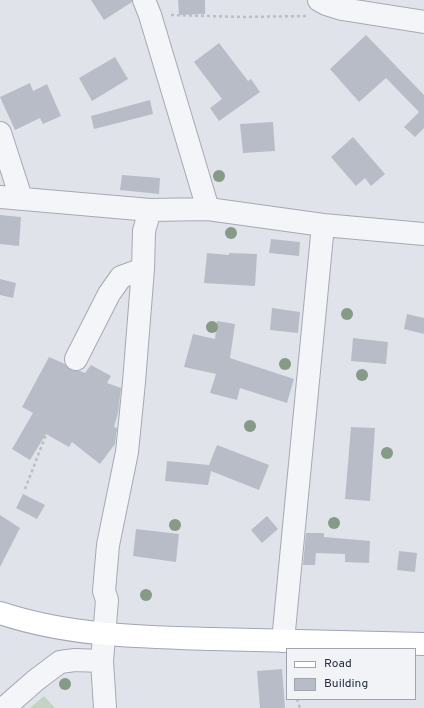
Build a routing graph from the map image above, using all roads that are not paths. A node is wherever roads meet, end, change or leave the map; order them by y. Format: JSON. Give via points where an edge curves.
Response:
{"nodes":[{"id":1,"x":322,"y":2,"type":"edge"},
{"id":2,"x":147,"y":7,"type":"edge"},
{"id":3,"x":424,"y":22,"type":"edge"},
{"id":4,"x":0,"y":133,"type":"edge"},
{"id":5,"x":10,"y":197,"type":"edge"},
{"id":6,"x":208,"y":209,"type":"junction"},
{"id":7,"x":150,"y":210,"type":"junction"},
{"id":8,"x":324,"y":225,"type":"junction"},
{"id":9,"x":424,"y":234,"type":"edge"},
{"id":10,"x":143,"y":269,"type":"junction"},
{"id":11,"x":76,"y":359,"type":"road end"},
{"id":12,"x":0,"y":613,"type":"edge"},
{"id":13,"x":105,"y":634,"type":"junction"},
{"id":14,"x":282,"y":641,"type":"junction"},
{"id":15,"x":424,"y":644,"type":"edge"},
{"id":16,"x":102,"y":661,"type":"junction"},
{"id":17,"x":4,"y":708,"type":"edge"},
{"id":18,"x":105,"y":708,"type":"edge"}],
"edges":[{"from":1,"to":3,"type":"street","via":[[342,10]]},
{"from":2,"to":6,"type":"street"},
{"from":4,"to":5,"type":"street"},
{"from":5,"to":7,"type":"street"},
{"from":6,"to":7,"type":"street"},
{"from":6,"to":8,"type":"street"},
{"from":7,"to":10,"type":"street","via":[[144,231]]},
{"from":8,"to":9,"type":"street"},
{"from":8,"to":14,"type":"street"},
{"from":10,"to":11,"type":"street","via":[[121,277],[109,294]]},
{"from":10,"to":13,"type":"street","via":[[127,452],[108,545],[104,591],[107,600]]},
{"from":12,"to":13,"type":"main road","via":[[52,627]]},
{"from":13,"to":14,"type":"main road"},
{"from":13,"to":16,"type":"street"},
{"from":14,"to":15,"type":"main road"},
{"from":16,"to":17,"type":"street","via":[[60,662]]},
{"from":16,"to":18,"type":"street"}]}
